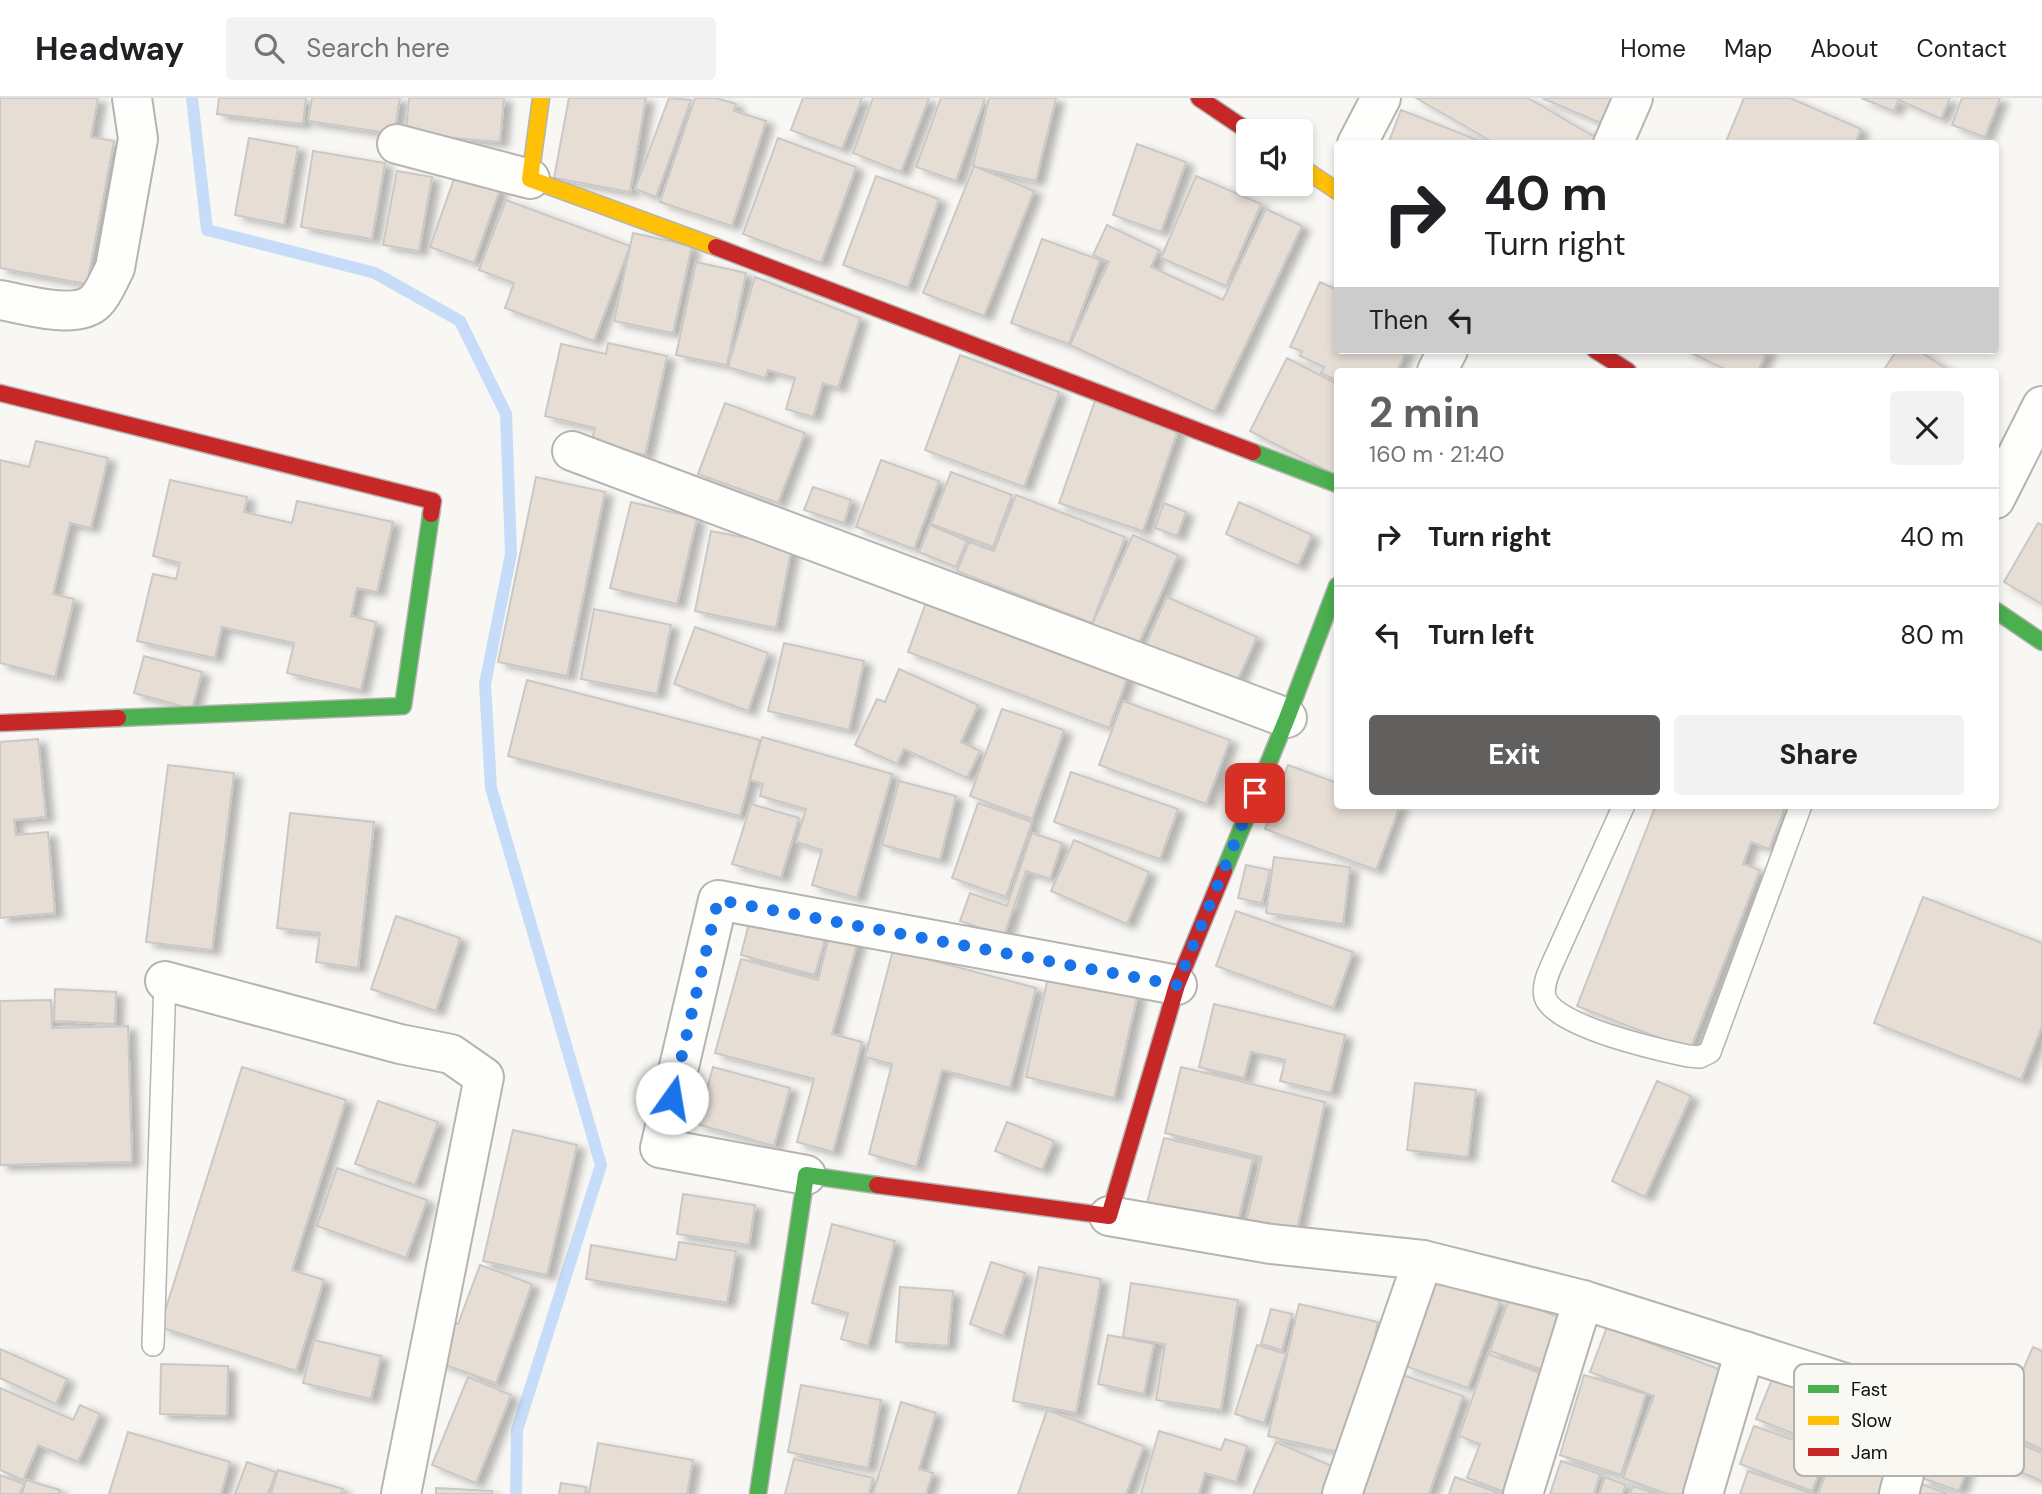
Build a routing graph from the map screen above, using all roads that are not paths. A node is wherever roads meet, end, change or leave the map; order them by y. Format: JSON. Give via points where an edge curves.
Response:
{"nodes":[{"id":1,"x":132,"y":98,"type":"edge"},
{"id":2,"x":541,"y":98,"type":"edge"},
{"id":3,"x":1199,"y":98,"type":"edge"},
{"id":4,"x":1381,"y":98,"type":"edge"},
{"id":5,"x":1633,"y":98,"type":"edge"},
{"id":6,"x":1236,"y":123,"type":"edge"},
{"id":7,"x":1359,"y":140,"type":"edge"},
{"id":8,"x":1615,"y":140,"type":"edge"},
{"id":9,"x":397,"y":144,"type":"dead end"},
{"id":10,"x":1313,"y":174,"type":"edge"},
{"id":11,"x":530,"y":179,"type":"junction"},
{"id":12,"x":1334,"y":186,"type":"edge"},
{"id":13,"x":0,"y":300,"type":"edge"},
{"id":14,"x":1601,"y":354,"type":"edge"},
{"id":15,"x":1623,"y":368,"type":"edge"},
{"id":16,"x":0,"y":393,"type":"edge"},
{"id":17,"x":2042,"y":406,"type":"edge"},
{"id":18,"x":572,"y":451,"type":"dead end"},
{"id":19,"x":1334,"y":483,"type":"edge"},
{"id":20,"x":1999,"y":491,"type":"edge"},
{"id":21,"x":1334,"y":594,"type":"edge"},
{"id":22,"x":1999,"y":613,"type":"edge"},
{"id":23,"x":2042,"y":642,"type":"edge"},
{"id":24,"x":1287,"y":718,"type":"junction"},
{"id":25,"x":0,"y":723,"type":"edge"},
{"id":26,"x":1622,"y":809,"type":"edge"},
{"id":27,"x":1800,"y":809,"type":"edge"},
{"id":28,"x":165,"y":981,"type":"joint"},
{"id":29,"x":1177,"y":985,"type":"junction"},
{"id":30,"x":806,"y":1175,"type":"junction"},
{"id":31,"x":1109,"y":1216,"type":"junction"},
{"id":32,"x":1423,"y":1259,"type":"junction"},
{"id":33,"x":1583,"y":1300,"type":"junction"},
{"id":34,"x":153,"y":1345,"type":"dead end"},
{"id":35,"x":1745,"y":1351,"type":"junction"},
{"id":36,"x":1794,"y":1367,"type":"edge"},
{"id":37,"x":1904,"y":1476,"type":"edge"},
{"id":38,"x":401,"y":1494,"type":"edge"},
{"id":39,"x":758,"y":1494,"type":"edge"},
{"id":40,"x":1342,"y":1494,"type":"edge"},
{"id":41,"x":1523,"y":1494,"type":"edge"},
{"id":42,"x":1703,"y":1494,"type":"edge"},
{"id":43,"x":1899,"y":1494,"type":"edge"}],
"edges":[{"from":1,"to":13,"type":"street","via":[[138,139],[115,268],[105,287],[94,303],[68,312]]},
{"from":2,"to":11,"type":"street"},
{"from":3,"to":6,"type":"street"},
{"from":4,"to":7,"type":"street"},
{"from":5,"to":8,"type":"street"},
{"from":9,"to":11,"type":"street"},
{"from":10,"to":12,"type":"street"},
{"from":11,"to":19,"type":"street"},
{"from":14,"to":15,"type":"street"},
{"from":16,"to":25,"type":"street","via":[[433,502],[403,706]]},
{"from":17,"to":20,"type":"street"},
{"from":18,"to":24,"type":"street"},
{"from":21,"to":24,"type":"street"},
{"from":22,"to":23,"type":"street"},
{"from":24,"to":29,"type":"street"},
{"from":26,"to":27,"type":"lane","via":[[1545,982],[1545,998],[1556,1011],[1612,1038],[1700,1057],[1710,1052]]},
{"from":28,"to":34,"type":"lane"},
{"from":28,"to":38,"type":"street","via":[[451,1054],[484,1077]]},
{"from":29,"to":30,"type":"street","via":[[718,900],[660,1148]]},
{"from":29,"to":31,"type":"street"},
{"from":30,"to":31,"type":"street"},
{"from":30,"to":39,"type":"street"},
{"from":31,"to":32,"type":"street","via":[[1271,1244]]},
{"from":32,"to":33,"type":"street"},
{"from":32,"to":40,"type":"street"},
{"from":33,"to":35,"type":"street"},
{"from":33,"to":41,"type":"street"},
{"from":35,"to":36,"type":"street"},
{"from":35,"to":42,"type":"street"},
{"from":37,"to":43,"type":"street"}]}
